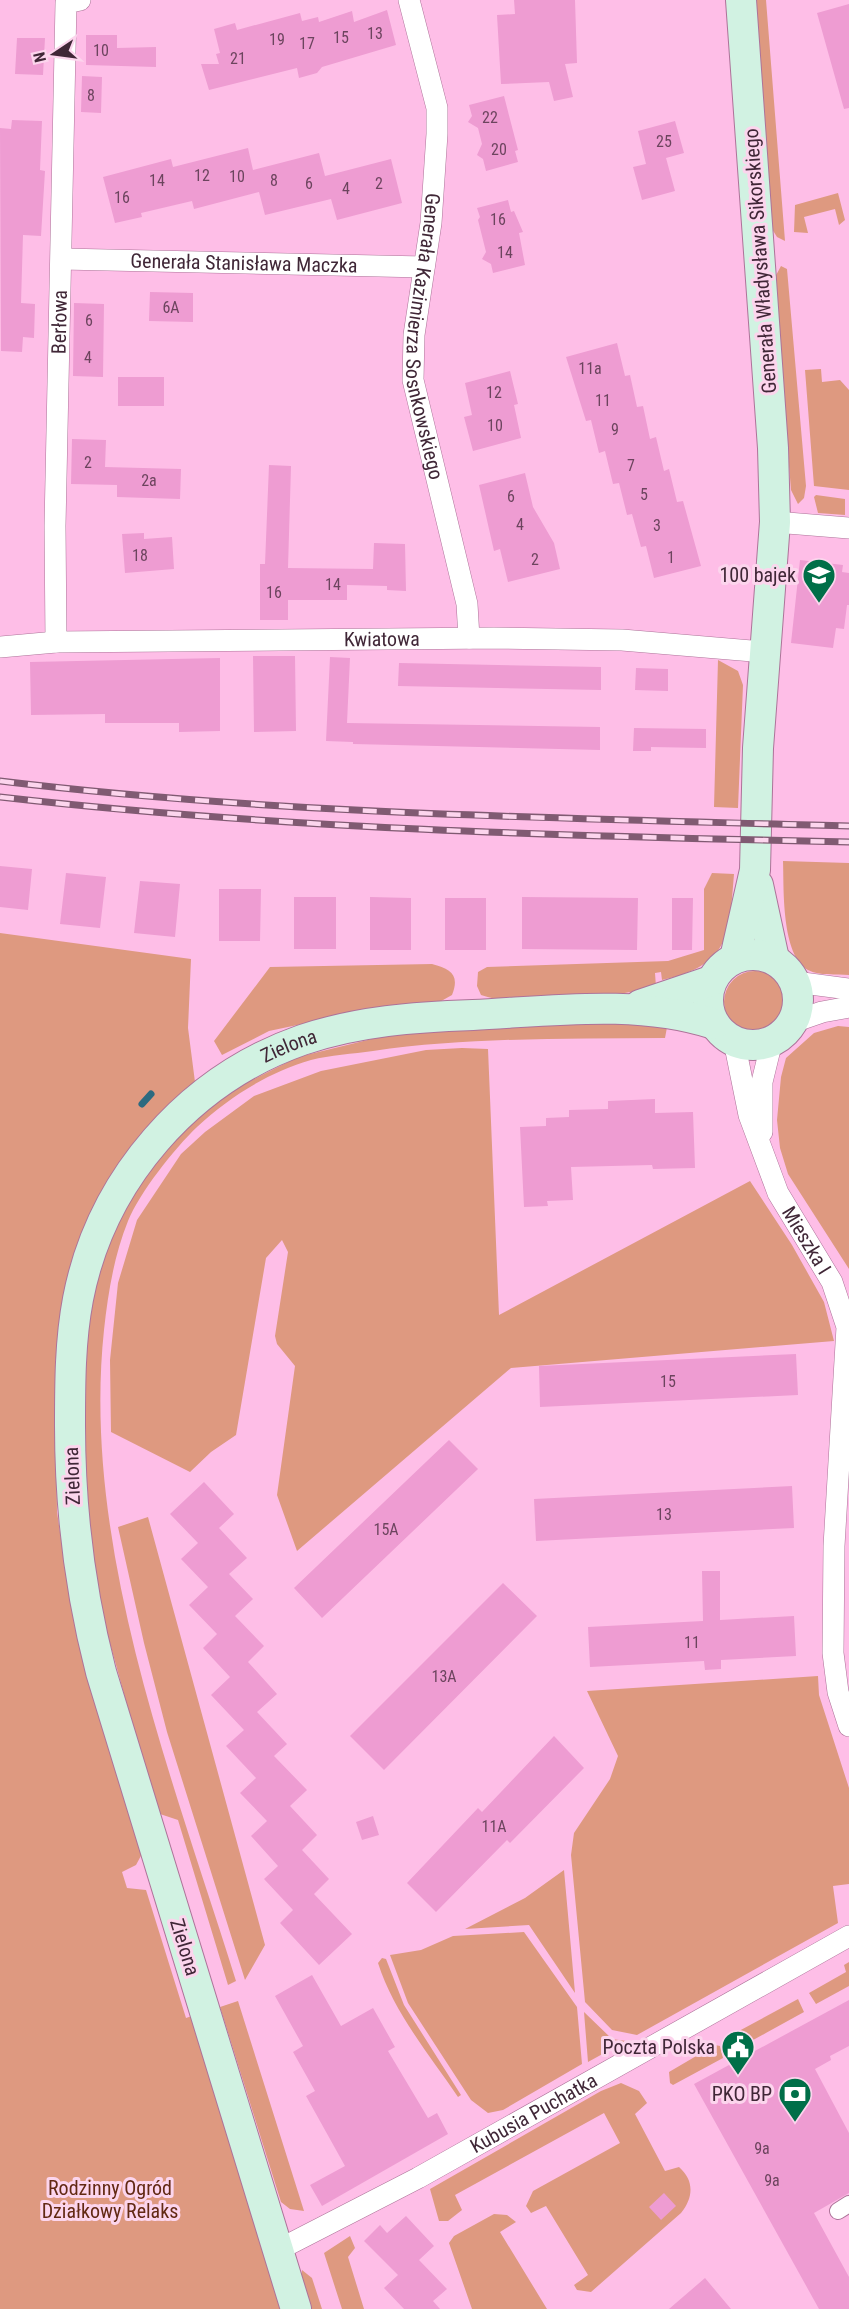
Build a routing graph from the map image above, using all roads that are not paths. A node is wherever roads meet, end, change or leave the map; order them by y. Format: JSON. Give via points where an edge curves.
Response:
{"nodes":[{"id":1,"x":409,"y":0,"type":"edge"},
{"id":2,"x":741,"y":0,"type":"edge"},
{"id":3,"x":73,"y":1,"type":"edge"},
{"id":4,"x":62,"y":260,"type":"junction"},
{"id":5,"x":424,"y":267,"type":"junction"},
{"id":6,"x":775,"y":522,"type":"junction"},
{"id":7,"x":849,"y":528,"type":"edge"},
{"id":8,"x":469,"y":638,"type":"junction"},
{"id":9,"x":56,"y":642,"type":"junction"},
{"id":10,"x":0,"y":647,"type":"edge"},
{"id":11,"x":765,"y":652,"type":"junction"},
{"id":12,"x":755,"y":870,"type":"junction"},
{"id":13,"x":735,"y":958,"type":"junction"},
{"id":14,"x":774,"y":959,"type":"junction"},
{"id":15,"x":711,"y":981,"type":"junction"},
{"id":16,"x":795,"y":982,"type":"junction"},
{"id":17,"x":849,"y":989,"type":"edge"},
{"id":18,"x":849,"y":1007,"type":"edge"},
{"id":19,"x":628,"y":1008,"type":"junction"},
{"id":20,"x":782,"y":1031,"type":"junction"},
{"id":21,"x":724,"y":1032,"type":"junction"},
{"id":22,"x":764,"y":1151,"type":"junction"},
{"id":23,"x":849,"y":1726,"type":"edge"},
{"id":24,"x":849,"y":1936,"type":"edge"},
{"id":25,"x":278,"y":2250,"type":"junction"},
{"id":26,"x":296,"y":2309,"type":"edge"}],
"edges":[{"from":1,"to":5,"type":"street","name":"Generała Kazimierza Sosnkowskiego","via":[[437,108],[431,223]]},
{"from":2,"to":6,"type":"main road","name":"Generała Władysława Sikorskiego","via":[[771,406]]},
{"from":3,"to":4,"type":"street","name":"Berłowa"},
{"from":4,"to":5,"type":"street","name":"Generała Stanisława Maczka"},
{"from":4,"to":9,"type":"street","name":"Berłowa"},
{"from":5,"to":8,"type":"street","name":"Generała Kazimierza Sosnkowskiego","via":[[414,336],[413,380],[467,604]]},
{"from":6,"to":7,"type":"street"},
{"from":6,"to":11,"type":"main road","name":"Generała Władysława Sikorskiego"},
{"from":8,"to":9,"type":"street","name":"Kwiatowa"},
{"from":8,"to":11,"type":"street","name":"Kwiatowa","via":[[622,640]]},
{"from":9,"to":10,"type":"street","name":"Kwiatowa"},
{"from":11,"to":12,"type":"main road","name":"Generała Władysława Sikorskiego"},
{"from":12,"to":13,"type":"main road","name":"Generała Władysława Sikorskiego"},
{"from":12,"to":14,"type":"main road","name":"Generała Władysława Sikorskiego"},
{"from":13,"to":14,"type":"main road","via":[[750,954]]},
{"from":13,"to":15,"type":"main road","via":[[718,970]]},
{"from":14,"to":16,"type":"main road"},
{"from":15,"to":19,"type":"main road","name":"Zielona"},
{"from":15,"to":21,"type":"main road","via":[[708,1006]]},
{"from":16,"to":17,"type":"street"},
{"from":16,"to":20,"type":"main road","via":[[798,998]]},
{"from":18,"to":20,"type":"street","via":[[822,1012]]},
{"from":19,"to":21,"type":"main road","name":"Zielona","via":[[694,1017]]},
{"from":19,"to":25,"type":"main road","name":"Zielona","via":[[385,1021],[325,1033],[268,1054],[200,1097],[157,1139],[114,1200],[87,1265],[73,1334],[70,1416],[73,1509],[87,1613],[101,1672]]},
{"from":20,"to":21,"type":"main road","via":[[753,1045]]},
{"from":20,"to":22,"type":"street","name":"Mieszka I","via":[[762,1082]]},
{"from":21,"to":22,"type":"street","name":"Mieszka I"},
{"from":22,"to":23,"type":"street","name":"Mieszka I","via":[[778,1193],[832,1282],[847,1327],[834,1546],[833,1653],[838,1692]]},
{"from":24,"to":25,"type":"street","name":"Kubusia Puchatka","via":[[418,2178]]},
{"from":25,"to":26,"type":"main road","name":"Zielona"}]}
